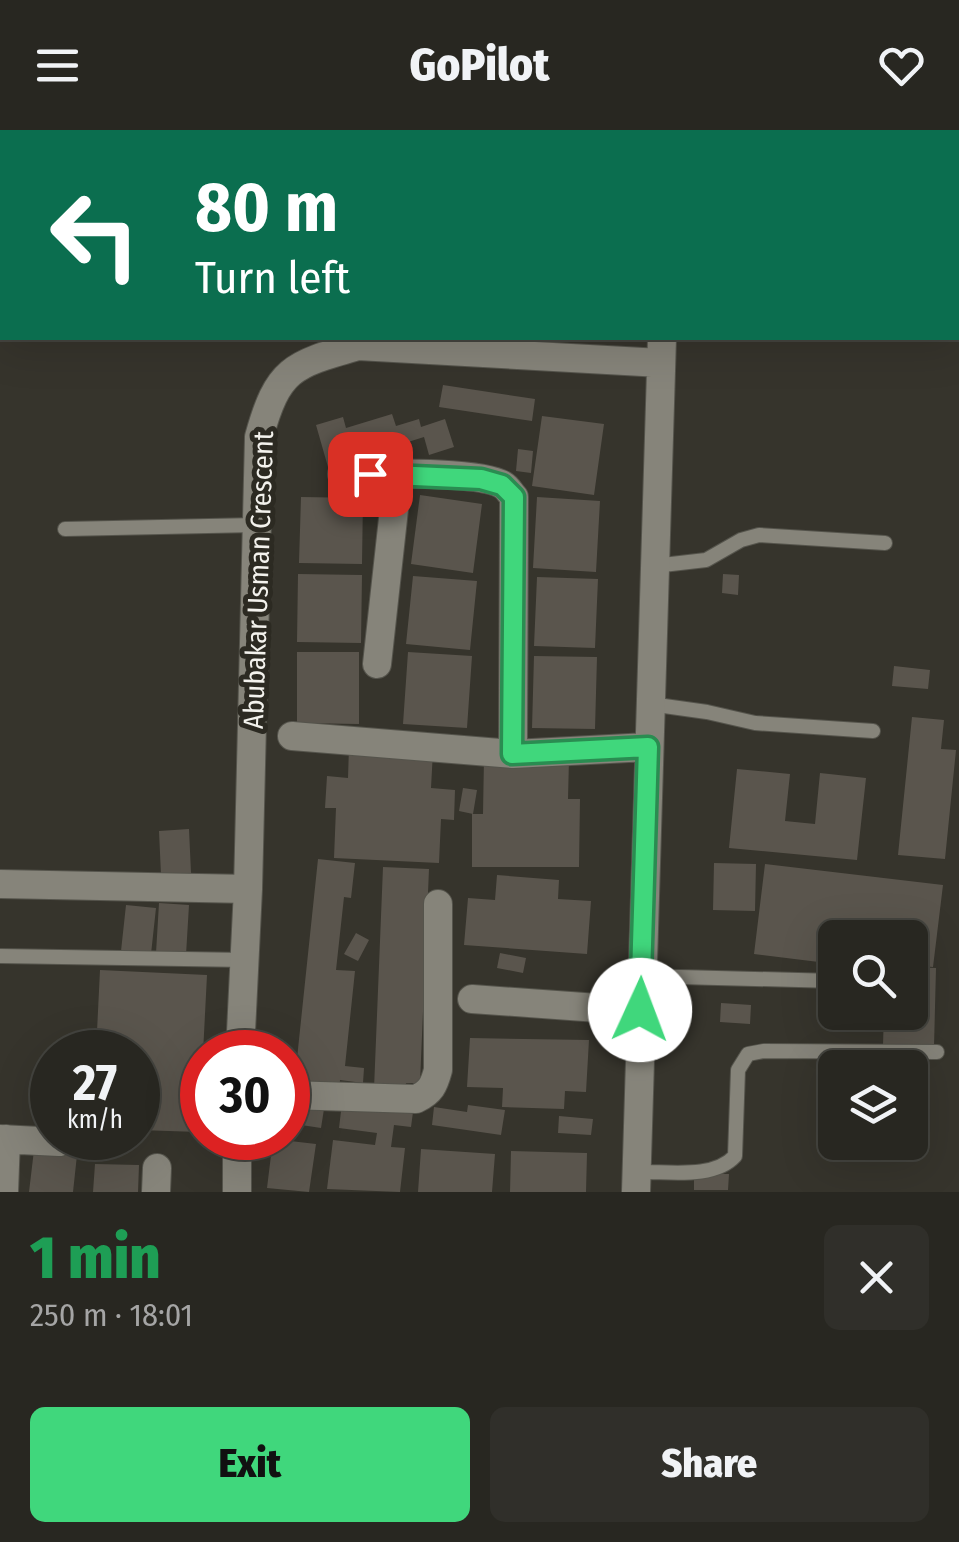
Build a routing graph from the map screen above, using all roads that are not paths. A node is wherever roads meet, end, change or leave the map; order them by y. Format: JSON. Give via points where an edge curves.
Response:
{"nodes":[{"id":1,"x":438,"y":344,"type":"edge"},
{"id":2,"x":662,"y":350,"type":"edge"},
{"id":3,"x":342,"y":474,"type":"dead end"},
{"id":4,"x":398,"y":474,"type":"junction"},
{"id":5,"x":256,"y":526,"type":"junction"},
{"id":6,"x":65,"y":529,"type":"dead end"},
{"id":7,"x":886,"y":543,"type":"dead end"},
{"id":8,"x":654,"y":566,"type":"junction"},
{"id":9,"x":377,"y":664,"type":"dead end"},
{"id":10,"x":650,"y":704,"type":"junction"},
{"id":11,"x":873,"y":731,"type":"dead end"},
{"id":12,"x":292,"y":736,"type":"dead end"},
{"id":13,"x":648,"y":747,"type":"junction"},
{"id":14,"x":512,"y":754,"type":"junction"},
{"id":15,"x":0,"y":884,"type":"edge"},
{"id":16,"x":248,"y":889,"type":"junction"},
{"id":17,"x":438,"y":904,"type":"dead end"},
{"id":18,"x":0,"y":956,"type":"edge"},
{"id":19,"x":245,"y":960,"type":"junction"},
{"id":20,"x":642,"y":976,"type":"junction"},
{"id":21,"x":818,"y":981,"type":"edge"},
{"id":22,"x":472,"y":1000,"type":"dead end"},
{"id":23,"x":640,"y":1010,"type":"junction"},
{"id":24,"x":241,"y":1030,"type":"edge"},
{"id":25,"x":937,"y":1052,"type":"dead end"},
{"id":26,"x":310,"y":1096,"type":"edge"},
{"id":27,"x":3,"y":1139,"type":"edge"},
{"id":28,"x":30,"y":1140,"type":"edge"},
{"id":29,"x":238,"y":1160,"type":"edge"},
{"id":30,"x":636,"y":1182,"type":"edge"},
{"id":31,"x":4,"y":1192,"type":"edge"},
{"id":32,"x":238,"y":1192,"type":"edge"}],
"edges":[{"from":1,"to":2,"type":"street","name":"Abubakar Usman Crescent"},
{"from":1,"to":5,"type":"street","name":"Abubakar Usman Crescent","via":[[358,346],[286,375],[270,397],[259,438]]},
{"from":2,"to":8,"type":"street"},
{"from":3,"to":4,"type":"street"},
{"from":4,"to":9,"type":"street"},
{"from":4,"to":14,"type":"street","via":[[481,479],[514,497]]},
{"from":5,"to":6,"type":"lane"},
{"from":5,"to":16,"type":"street","name":"Abubakar Usman Crescent"},
{"from":7,"to":8,"type":"lane","via":[[759,535],[706,560]]},
{"from":8,"to":10,"type":"street"},
{"from":10,"to":11,"type":"lane","via":[[755,723]]},
{"from":10,"to":13,"type":"street"},
{"from":12,"to":14,"type":"street"},
{"from":13,"to":14,"type":"street"},
{"from":13,"to":20,"type":"street"},
{"from":15,"to":16,"type":"street"},
{"from":16,"to":19,"type":"street","name":"Abubakar Usman Crescent"},
{"from":17,"to":26,"type":"street","via":[[434,1085],[416,1098]]},
{"from":18,"to":19,"type":"lane"},
{"from":19,"to":24,"type":"street","name":"Abubakar Usman Crescent"},
{"from":20,"to":21,"type":"lane"},
{"from":20,"to":23,"type":"street"},
{"from":22,"to":23,"type":"street"},
{"from":23,"to":30,"type":"street"},
{"from":25,"to":30,"type":"lane","via":[[748,1054],[738,1070],[734,1156],[726,1166]]},
{"from":27,"to":28,"type":"street"},
{"from":27,"to":31,"type":"street"},
{"from":29,"to":32,"type":"street"}]}
